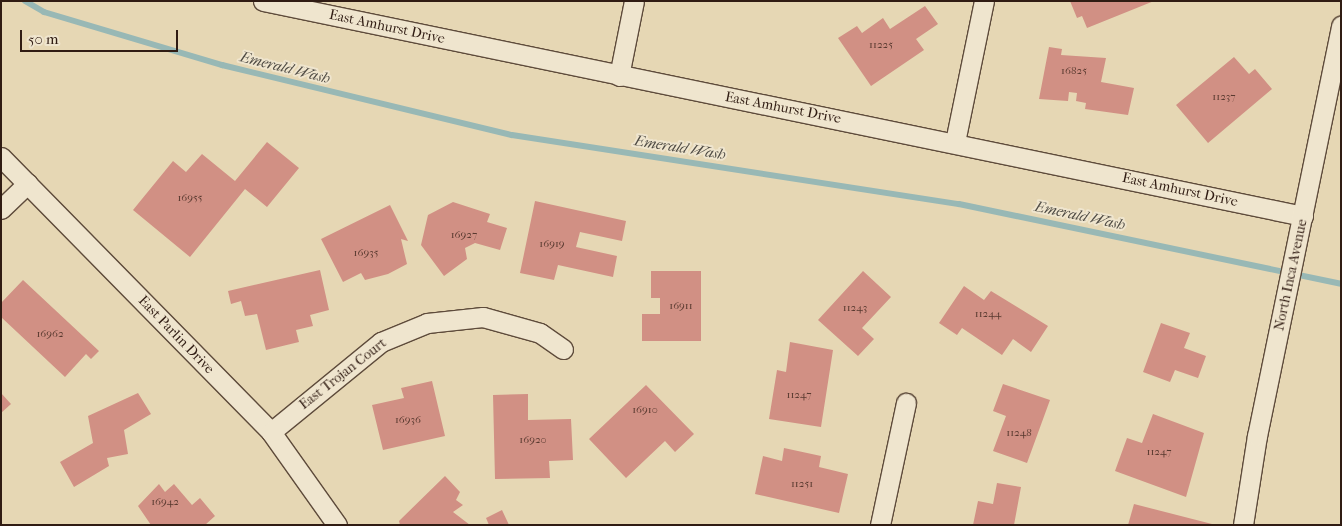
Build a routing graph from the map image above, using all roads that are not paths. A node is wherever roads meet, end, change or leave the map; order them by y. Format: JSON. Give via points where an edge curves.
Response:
{"nodes":[{"id":1,"x":263,"y":1,"type":"edge"},
{"id":2,"x":634,"y":1,"type":"edge"},
{"id":3,"x":984,"y":1,"type":"edge"},
{"id":4,"x":1341,"y":26,"type":"edge"},
{"id":5,"x":618,"y":76,"type":"junction"},
{"id":6,"x":956,"y":142,"type":"junction"},
{"id":7,"x":1,"y":157,"type":"edge"},
{"id":8,"x":28,"y":182,"type":"junction"},
{"id":9,"x":1,"y":208,"type":"edge"},
{"id":10,"x":1304,"y":216,"type":"junction"},
{"id":11,"x":563,"y":349,"type":"dead end"},
{"id":12,"x":906,"y":403,"type":"dead end"},
{"id":13,"x":270,"y":432,"type":"junction"},
{"id":14,"x":336,"y":525,"type":"edge"},
{"id":15,"x":880,"y":525,"type":"edge"},
{"id":16,"x":1243,"y":525,"type":"edge"}],
"edges":[{"from":1,"to":5,"type":"street","name":"East Amhurst Drive"},
{"from":2,"to":5,"type":"street"},
{"from":3,"to":6,"type":"street"},
{"from":4,"to":10,"type":"street","name":"North Inca Avenue"},
{"from":5,"to":6,"type":"street","name":"East Amhurst Drive"},
{"from":6,"to":10,"type":"street","name":"East Amhurst Drive"},
{"from":7,"to":8,"type":"street","name":"East Parlin Drive"},
{"from":8,"to":9,"type":"street"},
{"from":8,"to":13,"type":"street","name":"East Parlin Drive"},
{"from":10,"to":16,"type":"street","name":"North Inca Avenue","via":[[1257,436]]},
{"from":11,"to":13,"type":"street","name":"East Trojan Court","via":[[540,334],[483,317],[427,323],[381,342]]},
{"from":12,"to":15,"type":"street"},
{"from":13,"to":14,"type":"street","name":"East Parlin Drive"}]}
